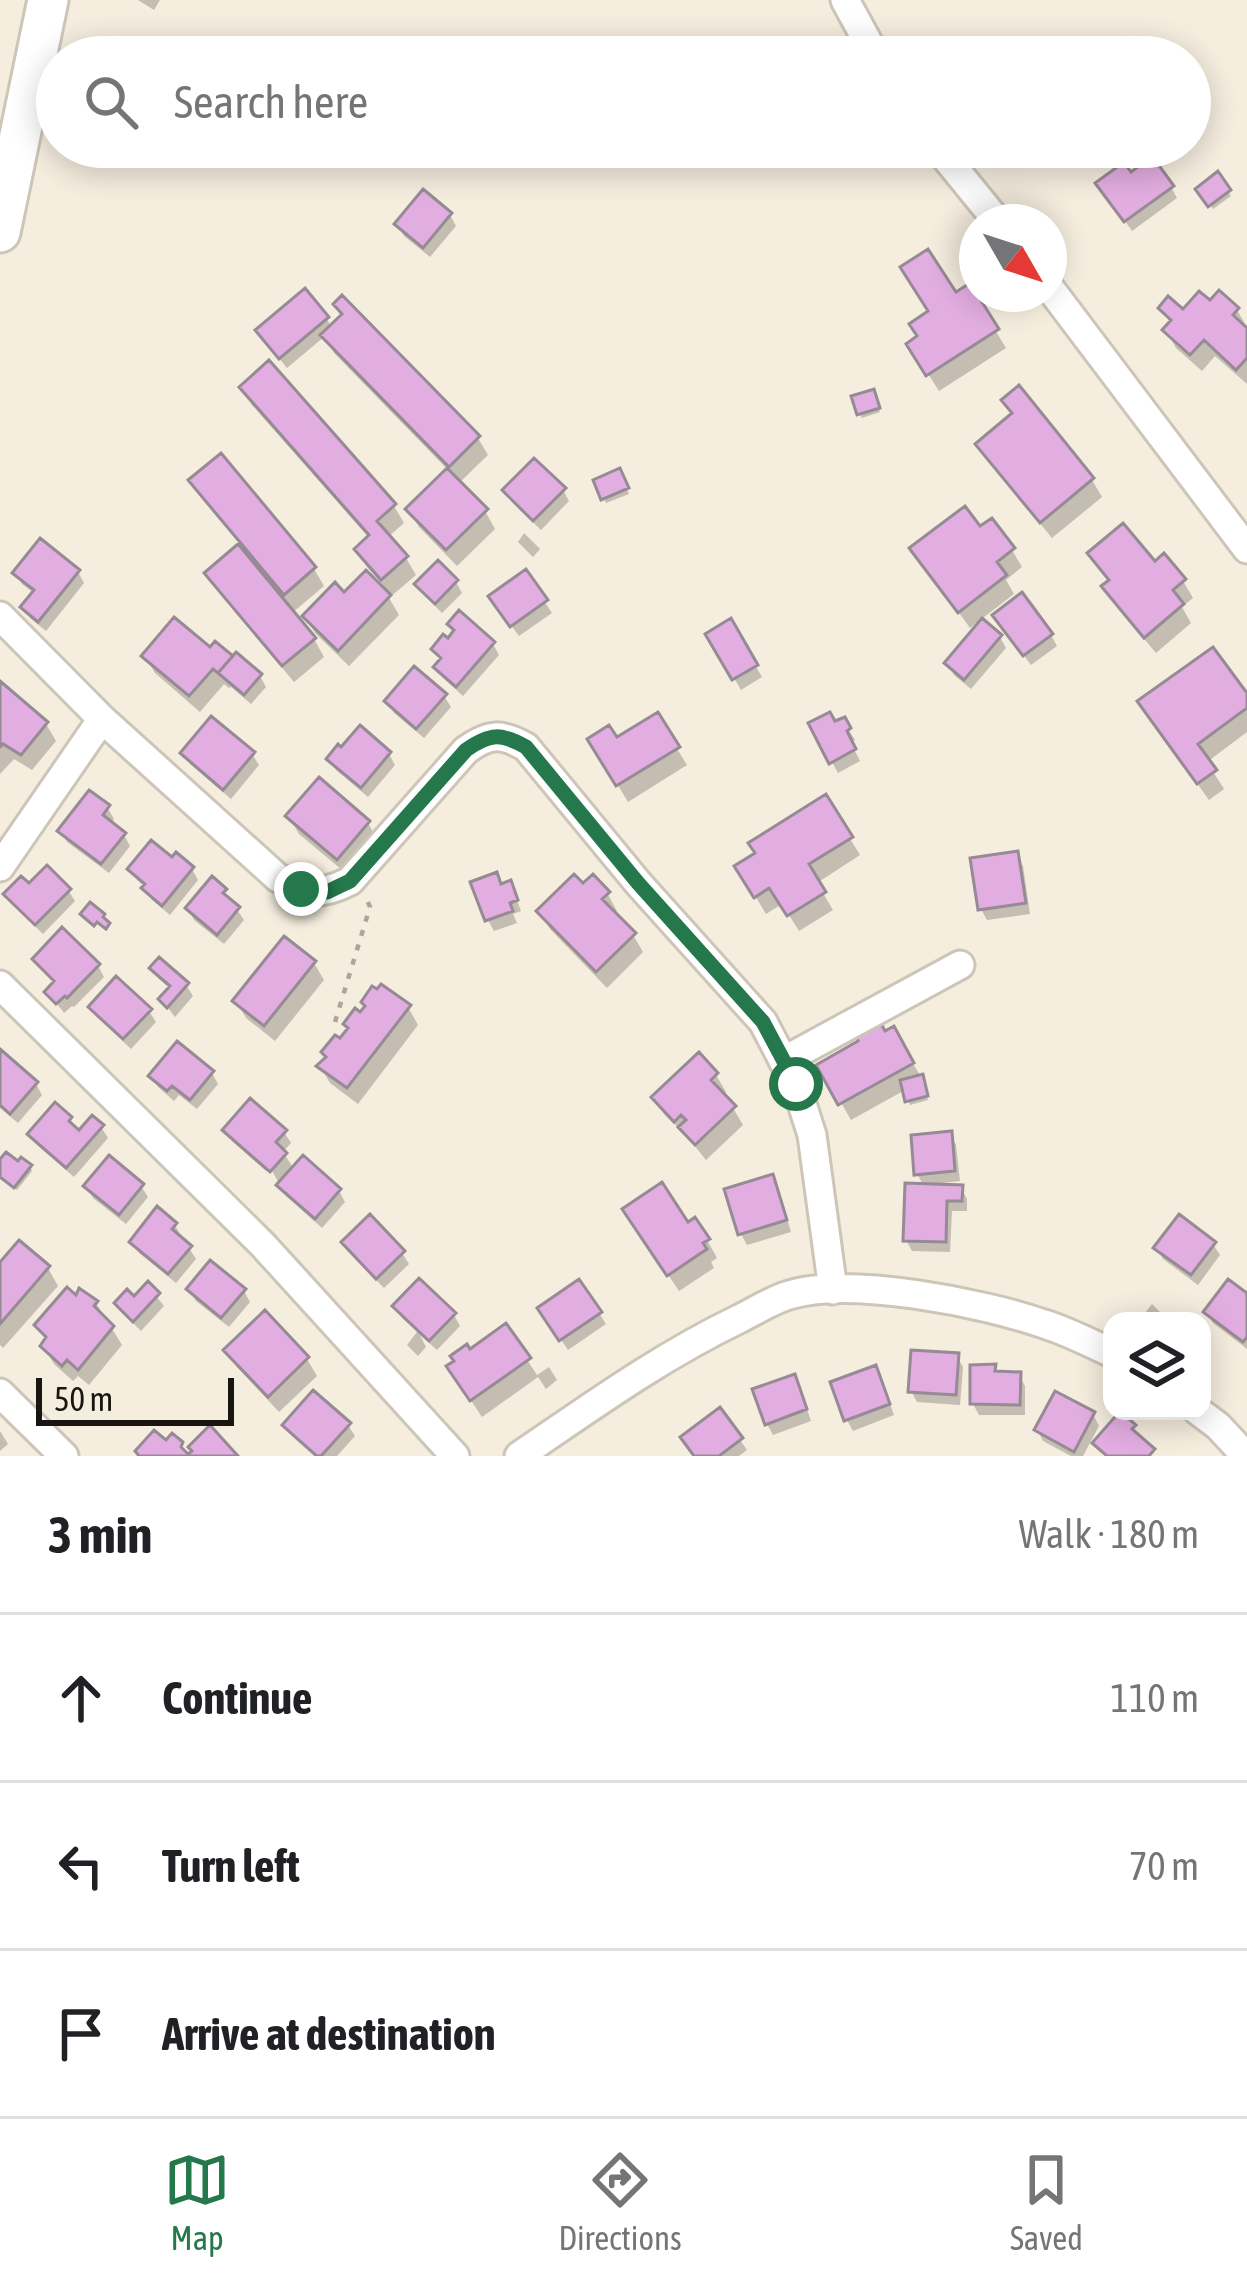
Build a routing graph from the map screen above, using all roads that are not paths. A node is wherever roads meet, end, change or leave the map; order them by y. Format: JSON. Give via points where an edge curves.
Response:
{"nodes":[{"id":1,"x":48,"y":0,"type":"edge"},
{"id":2,"x":845,"y":0,"type":"edge"},
{"id":3,"x":41,"y":36,"type":"edge"},
{"id":4,"x":865,"y":36,"type":"edge"},
{"id":5,"x":36,"y":58,"type":"edge"},
{"id":6,"x":955,"y":168,"type":"edge"},
{"id":7,"x":984,"y":204,"type":"edge"},
{"id":8,"x":0,"y":232,"type":"edge"},
{"id":9,"x":1067,"y":311,"type":"edge"},
{"id":10,"x":1247,"y":549,"type":"edge"},
{"id":11,"x":0,"y":616,"type":"edge"},
{"id":12,"x":102,"y":718,"type":"junction"},
{"id":13,"x":0,"y":867,"type":"edge"},
{"id":14,"x":961,"y":964,"type":"dead end"},
{"id":15,"x":0,"y":985,"type":"edge"},
{"id":16,"x":783,"y":1061,"type":"junction"},
{"id":17,"x":833,"y":1290,"type":"junction"},
{"id":18,"x":1103,"y":1349,"type":"edge"},
{"id":19,"x":0,"y":1393,"type":"edge"},
{"id":20,"x":1210,"y":1420,"type":"edge"},
{"id":21,"x":64,"y":1456,"type":"edge"},
{"id":22,"x":455,"y":1456,"type":"edge"},
{"id":23,"x":519,"y":1456,"type":"edge"},
{"id":24,"x":1246,"y":1456,"type":"edge"}],
"edges":[{"from":1,"to":3,"type":"street"},
{"from":2,"to":4,"type":"street"},
{"from":5,"to":8,"type":"street"},
{"from":6,"to":7,"type":"street"},
{"from":9,"to":10,"type":"street"},
{"from":11,"to":12,"type":"street"},
{"from":12,"to":13,"type":"street"},
{"from":12,"to":16,"type":"street","via":[[278,878],[327,892],[350,881],[466,750],[507,736],[537,759],[763,1022]]},
{"from":14,"to":16,"type":"street"},
{"from":15,"to":22,"type":"street","via":[[263,1245]]},
{"from":16,"to":17,"type":"street","via":[[812,1136]]},
{"from":17,"to":18,"type":"street","via":[[963,1303],[1043,1323]]},
{"from":17,"to":23,"type":"street","via":[[790,1294],[721,1328],[645,1369]]},
{"from":19,"to":21,"type":"street"},
{"from":20,"to":24,"type":"street"}]}
